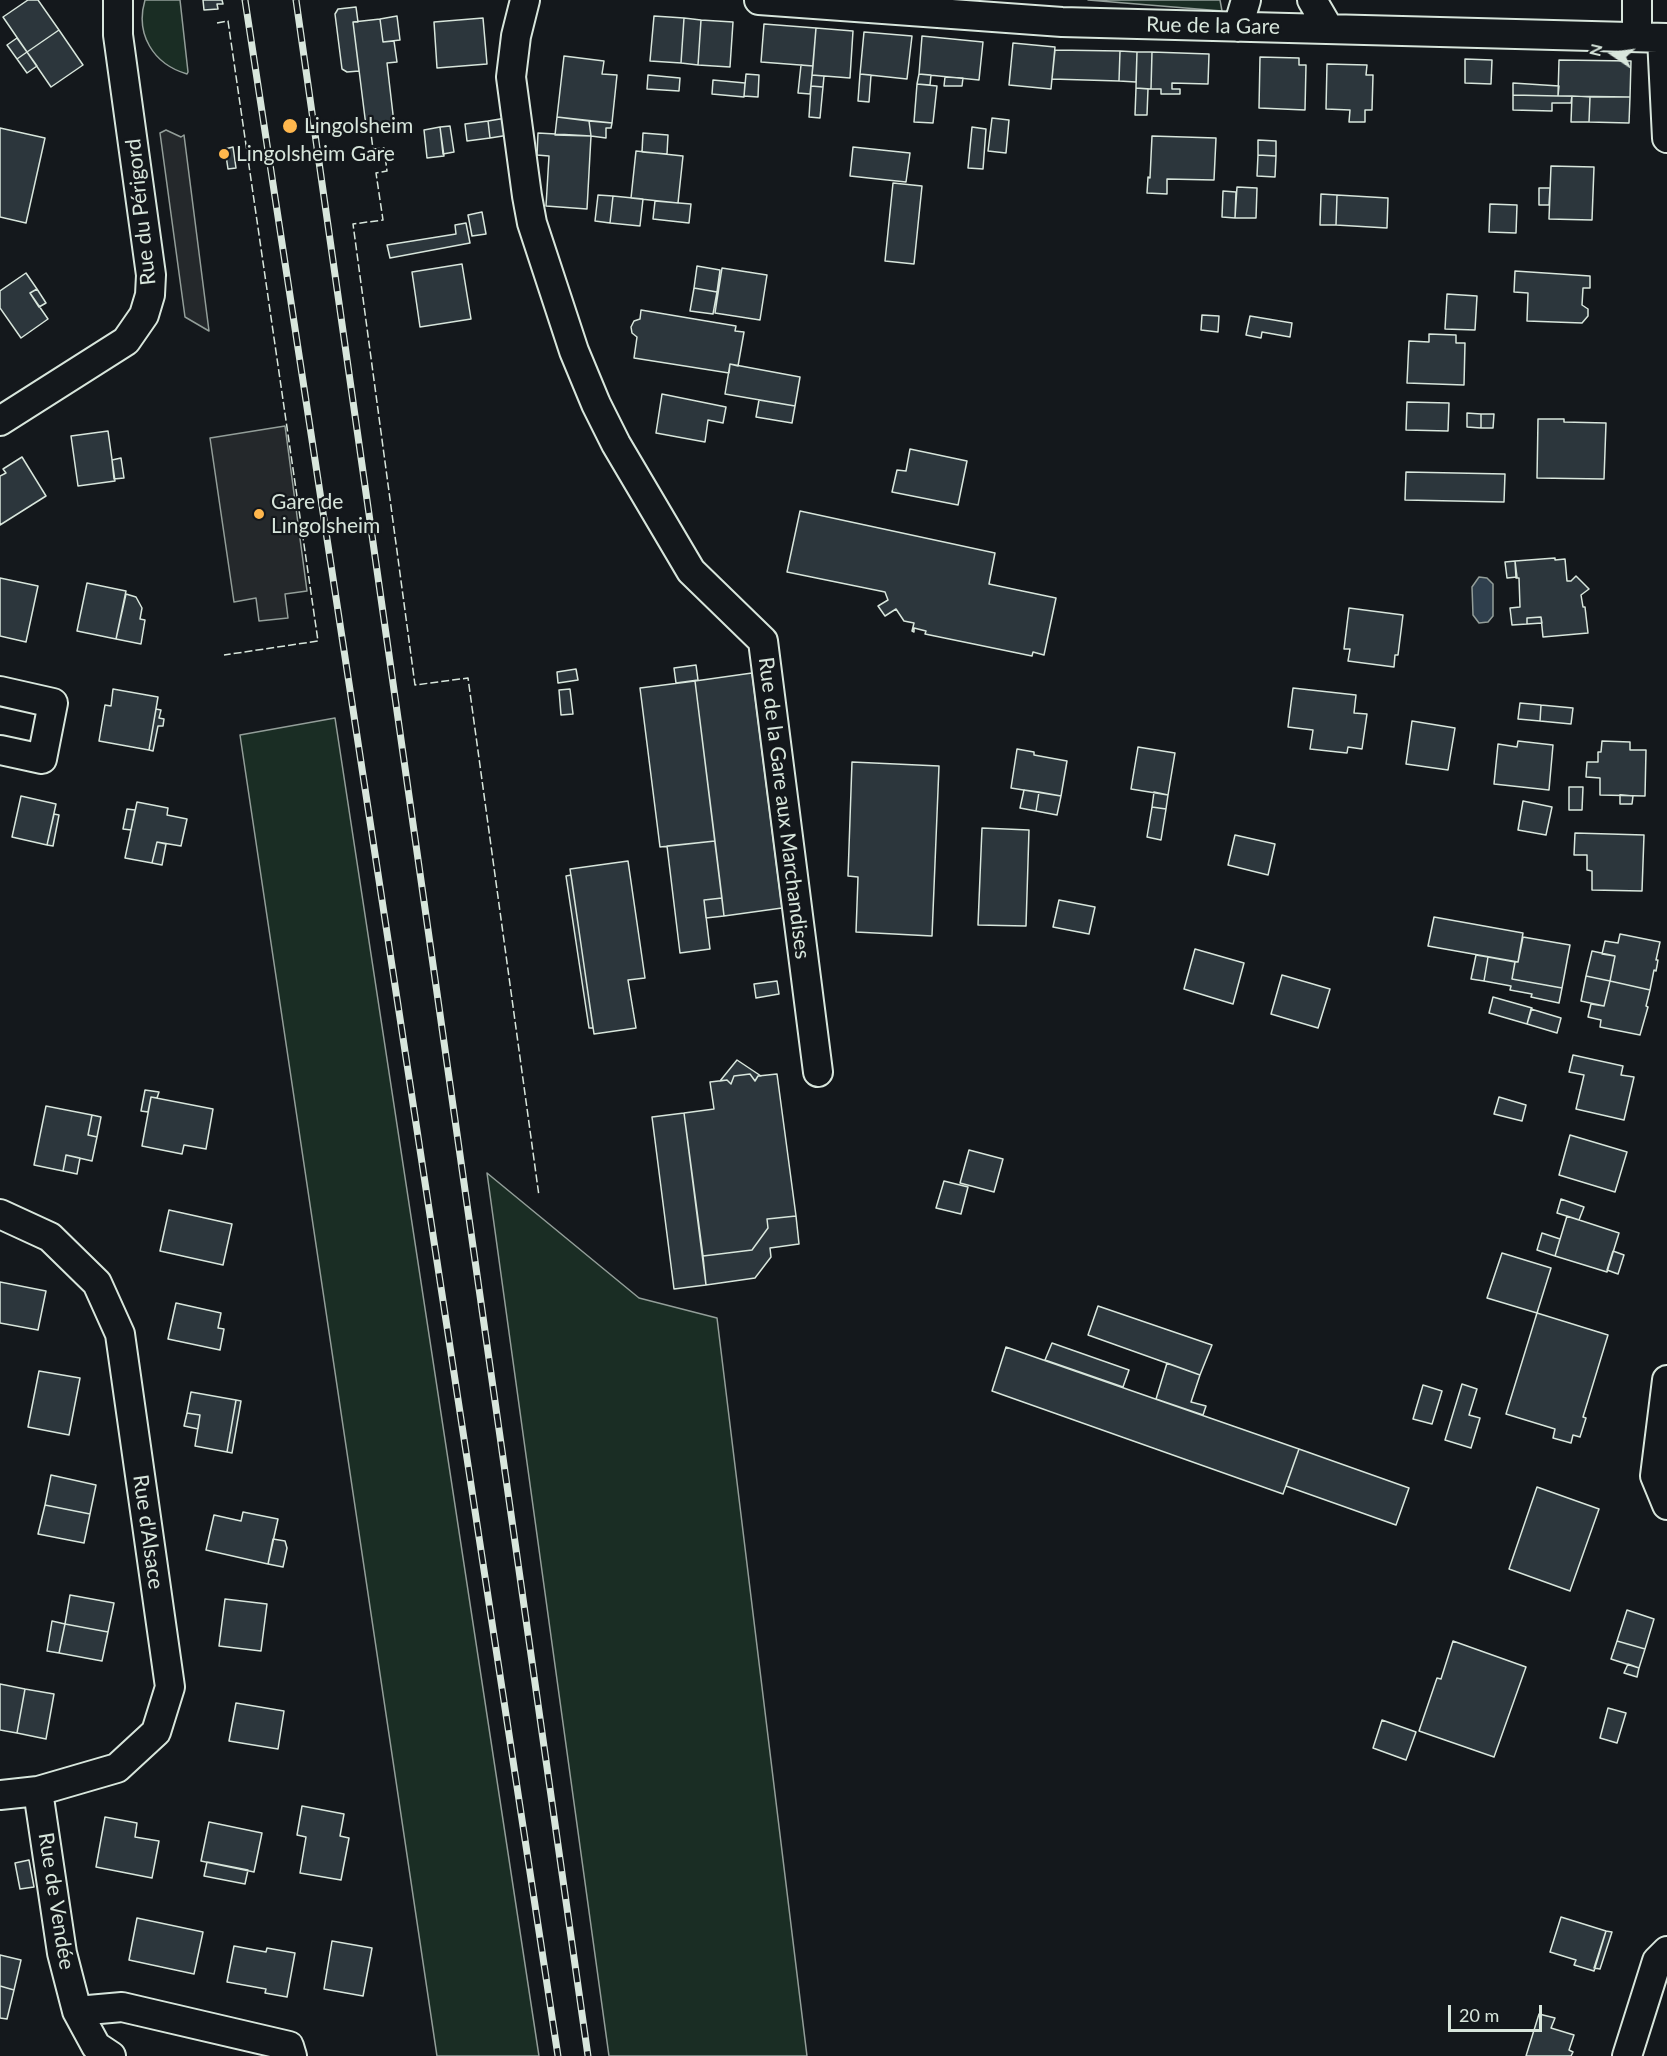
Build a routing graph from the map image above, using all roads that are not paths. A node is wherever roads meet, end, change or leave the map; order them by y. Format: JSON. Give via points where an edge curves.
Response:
{"nodes":[{"id":1,"x":118,"y":0,"type":"edge"},
{"id":2,"x":525,"y":0,"type":"edge"},
{"id":3,"x":759,"y":0,"type":"edge"},
{"id":4,"x":1246,"y":0,"type":"edge"},
{"id":5,"x":1312,"y":0,"type":"edge"},
{"id":6,"x":1637,"y":0,"type":"edge"},
{"id":7,"x":1238,"y":27,"type":"junction"},
{"id":8,"x":1329,"y":29,"type":"junction"},
{"id":9,"x":1655,"y":38,"type":"edge"},
{"id":10,"x":1667,"y":138,"type":"edge"},
{"id":11,"x":0,"y":420,"type":"edge"},
{"id":12,"x":0,"y":691,"type":"edge"},
{"id":13,"x":0,"y":750,"type":"edge"},
{"id":14,"x":818,"y":1072,"type":"dead end"},
{"id":15,"x":0,"y":1214,"type":"edge"},
{"id":16,"x":1667,"y":1380,"type":"edge"},
{"id":17,"x":1667,"y":1504,"type":"edge"},
{"id":18,"x":39,"y":1791,"type":"junction"},
{"id":19,"x":0,"y":1795,"type":"edge"},
{"id":20,"x":1667,"y":1951,"type":"edge"},
{"id":21,"x":77,"y":2011,"type":"junction"},
{"id":22,"x":111,"y":2056,"type":"edge"},
{"id":23,"x":292,"y":2056,"type":"edge"},
{"id":24,"x":1627,"y":2056,"type":"edge"}],
"edges":[{"from":1,"to":11,"type":"street","name":"Rue du Périgord","via":[[118,36],[151,275],[150,295],[144,315],[126,341]]},
{"from":2,"to":14,"type":"street","name":"Rue de la Gare aux Marchandises","via":[[512,54],[511,77],[524,172],[532,223],[574,351],[616,444],[691,571],[763,641]]},
{"from":3,"to":7,"type":"street","name":"Rue de la Gare","via":[[1062,22]]},
{"from":4,"to":7,"type":"street"},
{"from":5,"to":8,"type":"street"},
{"from":6,"to":9,"type":"street"},
{"from":7,"to":8,"type":"street","name":"Rue de la Gare"},
{"from":8,"to":9,"type":"street","name":"Rue de la Gare"},
{"from":9,"to":10,"type":"street"},
{"from":12,"to":13,"type":"street","via":[[53,703],[42,759]]},
{"from":15,"to":18,"type":"street","name":"Rue d'Alsace","via":[[50,1237],[97,1283],[120,1334],[170,1687],[156,1732],[117,1768]]},
{"from":16,"to":17,"type":"street","via":[[1655,1476]]},
{"from":18,"to":19,"type":"street","name":"Rue d'Alsace"},
{"from":18,"to":21,"type":"street","name":"Rue de Vendée","via":[[62,1953]]},
{"from":20,"to":24,"type":"street","via":[[1657,1962]]},
{"from":21,"to":22,"type":"street","name":"Rue de Vendée","via":[[96,2046]]},
{"from":21,"to":23,"type":"street","via":[[122,2007],[289,2046]]}]}
